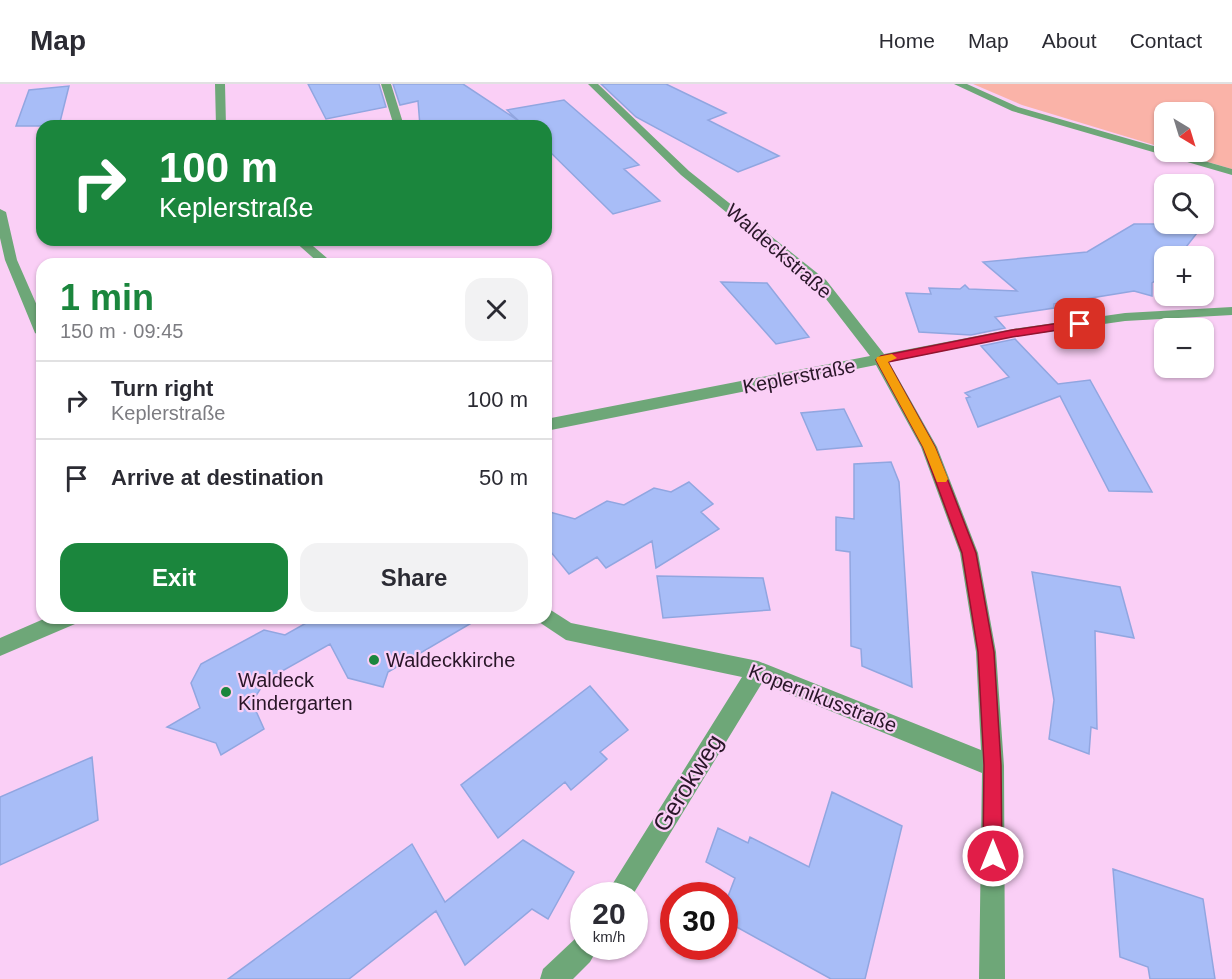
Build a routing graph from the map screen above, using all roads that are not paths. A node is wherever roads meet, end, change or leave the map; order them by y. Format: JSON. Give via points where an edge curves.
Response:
{"nodes":[{"id":1,"x":220,"y":84,"type":"edge"},
{"id":2,"x":386,"y":84,"type":"edge"},
{"id":3,"x":593,"y":84,"type":"edge"},
{"id":4,"x":964,"y":85,"type":"edge"},
{"id":5,"x":221,"y":120,"type":"edge"},
{"id":6,"x":397,"y":120,"type":"edge"},
{"id":7,"x":1232,"y":172,"type":"edge"},
{"id":8,"x":0,"y":212,"type":"edge"},
{"id":9,"x":306,"y":246,"type":"edge"},
{"id":10,"x":320,"y":258,"type":"edge"},
{"id":11,"x":1232,"y":311,"type":"edge"},
{"id":12,"x":36,"y":319,"type":"edge"},
{"id":13,"x":881,"y":360,"type":"junction"},
{"id":14,"x":552,"y":424,"type":"edge"},
{"id":15,"x":552,"y":620,"type":"edge"},
{"id":16,"x":54,"y":624,"type":"edge"},
{"id":17,"x":0,"y":647,"type":"edge"},
{"id":18,"x":758,"y":671,"type":"junction"},
{"id":19,"x":993,"y":765,"type":"junction"},
{"id":20,"x":626,"y":882,"type":"edge"},
{"id":21,"x":574,"y":960,"type":"edge"},
{"id":22,"x":553,"y":979,"type":"edge"},
{"id":23,"x":993,"y":979,"type":"edge"}],
"edges":[{"from":1,"to":5,"type":"street"},
{"from":2,"to":6,"type":"street"},
{"from":3,"to":13,"type":"street","name":"Waldeckstraße","via":[[685,173],[821,283]]},
{"from":4,"to":7,"type":"street","via":[[1015,109]]},
{"from":8,"to":12,"type":"street","via":[[11,260]]},
{"from":9,"to":10,"type":"street"},
{"from":11,"to":13,"type":"street","name":"Keplerstraße","via":[[1125,317],[1012,333]]},
{"from":13,"to":14,"type":"street","name":"Keplerstraße"},
{"from":13,"to":19,"type":"street","name":"Waldeckstraße","via":[[929,447],[969,553],[986,652]]},
{"from":15,"to":18,"type":"street","name":"Kopernikusstraße","via":[[566,631]]},
{"from":16,"to":17,"type":"street"},
{"from":18,"to":19,"type":"street","name":"Kopernikusstraße"},
{"from":18,"to":20,"type":"street","name":"Gerokweg"},
{"from":19,"to":23,"type":"street","name":"Waldeckstraße"},
{"from":21,"to":22,"type":"street"}]}
